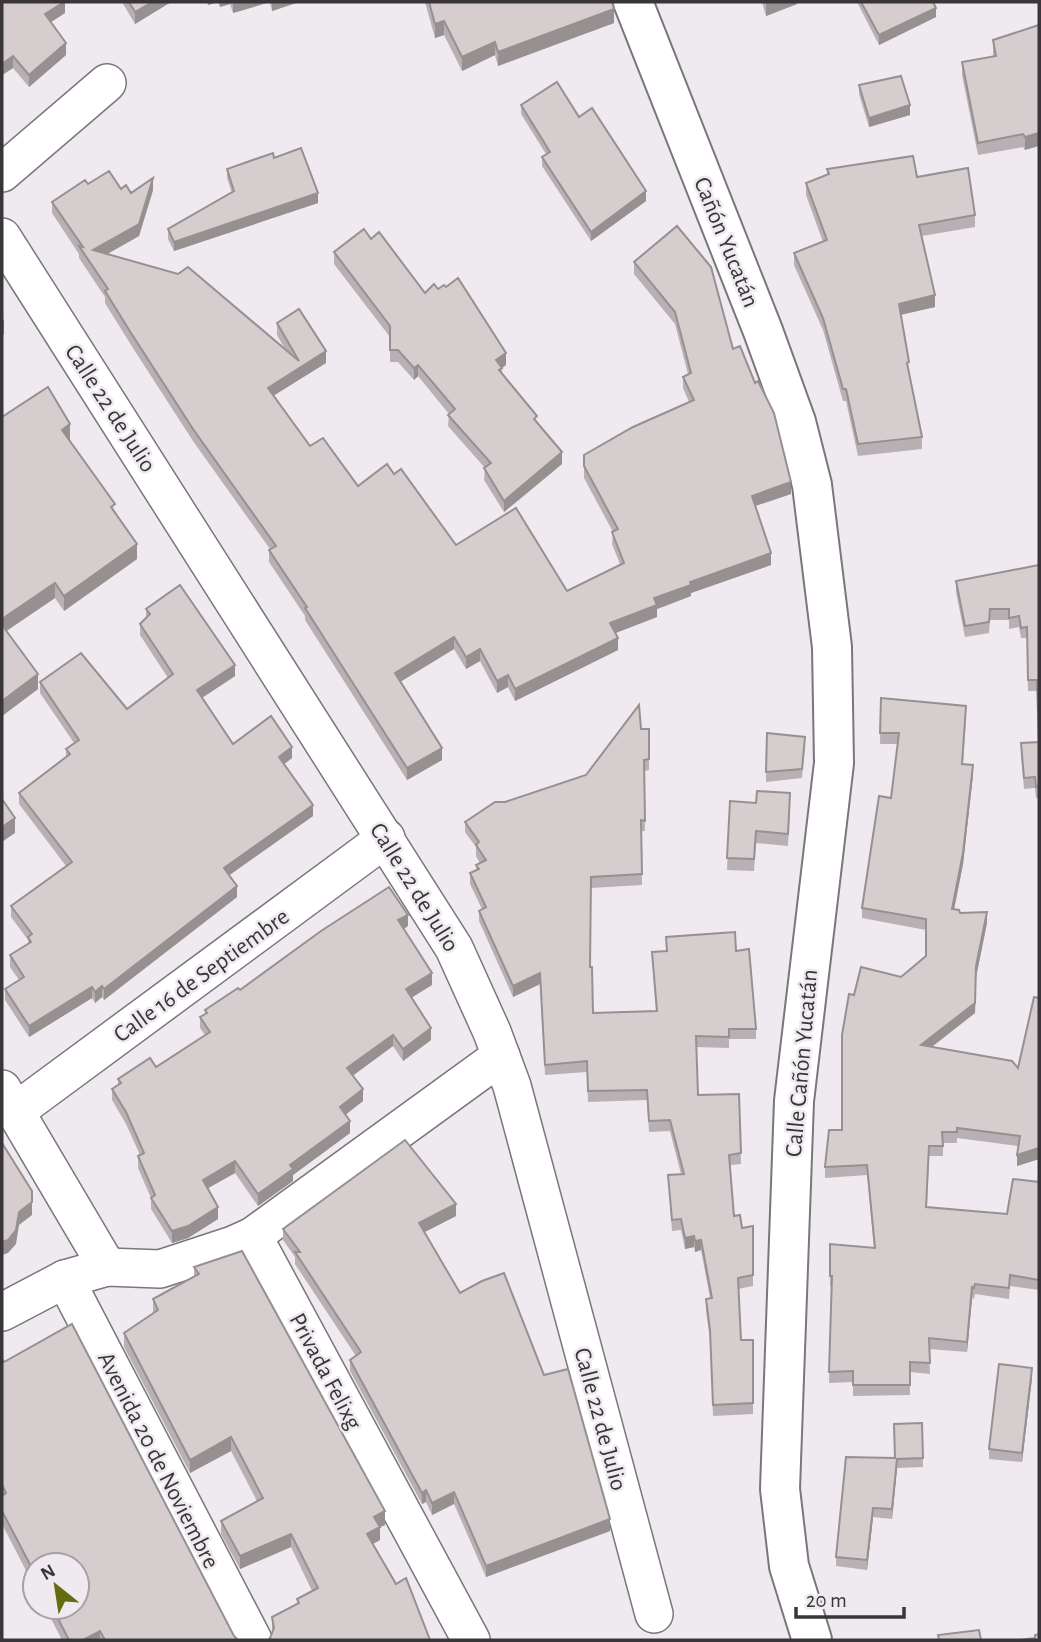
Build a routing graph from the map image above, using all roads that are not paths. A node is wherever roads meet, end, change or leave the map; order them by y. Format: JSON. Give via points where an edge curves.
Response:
{"nodes":[{"id":1,"x":633,"y":2,"type":"edge"},
{"id":2,"x":107,"y":83,"type":"dead end"},
{"id":3,"x":2,"y":173,"type":"edge"},
{"id":4,"x":2,"y":237,"type":"edge"},
{"id":5,"x":812,"y":485,"type":"joint"},
{"id":6,"x":386,"y":838,"type":"junction"},
{"id":7,"x":501,"y":1056,"type":"junction"},
{"id":8,"x":9,"y":1100,"type":"edge"},
{"id":9,"x":253,"y":1236,"type":"junction"},
{"id":10,"x":107,"y":1267,"type":"junction"},
{"id":11,"x":65,"y":1279,"type":"junction"},
{"id":12,"x":2,"y":1312,"type":"edge"},
{"id":13,"x":654,"y":1614,"type":"dead end"},
{"id":14,"x":253,"y":1640,"type":"edge"},
{"id":15,"x":471,"y":1640,"type":"edge"},
{"id":16,"x":812,"y":1640,"type":"edge"}],
"edges":[{"from":1,"to":5,"type":"street","name":"Cañón Yucatán","via":[[763,331],[796,422]]},
{"from":2,"to":3,"type":"street"},
{"from":4,"to":6,"type":"street","name":"Calle 22 de Julio"},
{"from":5,"to":16,"type":"street","name":"Calle Cañón Yucatán","via":[[832,647],[834,763],[794,1101],[780,1489],[789,1566]]},
{"from":6,"to":7,"type":"street","name":"Calle 22 de Julio","via":[[454,947]]},
{"from":6,"to":8,"type":"street","name":"Calle 16 de Septiembre"},
{"from":7,"to":9,"type":"street"},
{"from":7,"to":13,"type":"street","name":"Calle 22 de Julio"},
{"from":8,"to":10,"type":"street"},
{"from":9,"to":10,"type":"street","via":[[160,1269]]},
{"from":9,"to":15,"type":"street","name":"Privada Felixg"},
{"from":10,"to":11,"type":"street"},
{"from":11,"to":12,"type":"street"},
{"from":11,"to":14,"type":"street","name":"Avenida 20 de Noviembre"}]}
